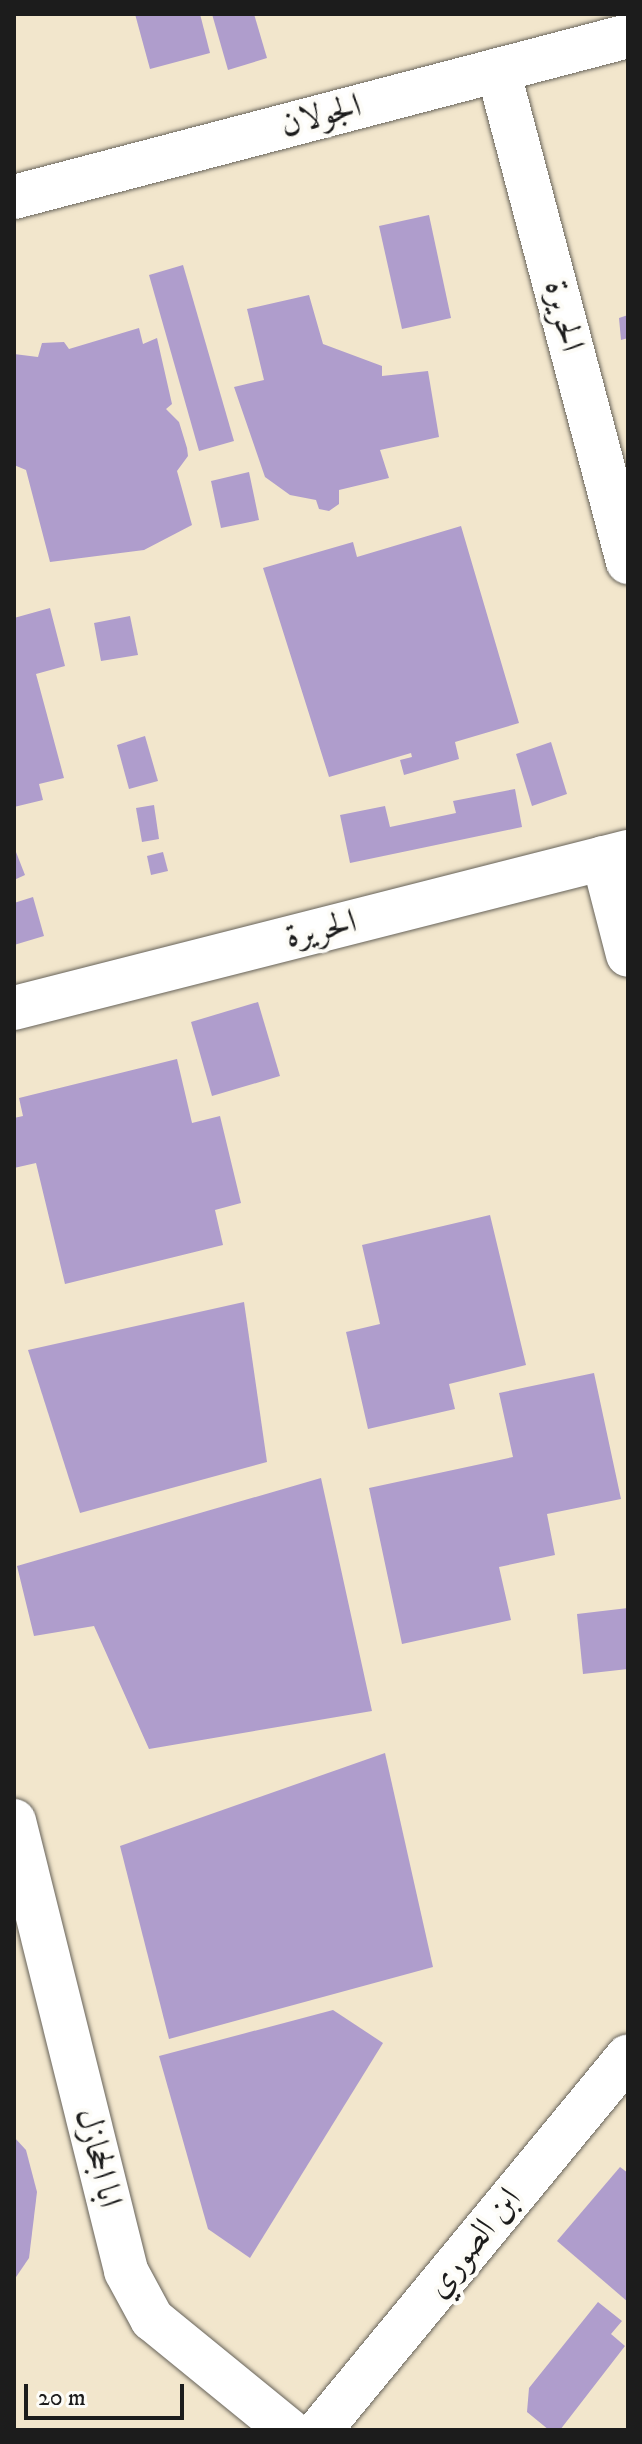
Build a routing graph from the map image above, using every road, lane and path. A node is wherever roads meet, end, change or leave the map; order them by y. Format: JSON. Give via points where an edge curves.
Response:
{"nodes":[{"id":1,"x":628,"y":36,"type":"edge"},
{"id":2,"x":498,"y":70,"type":"junction"},
{"id":3,"x":14,"y":197,"type":"edge"},
{"id":4,"x":628,"y":562,"type":"edge"},
{"id":5,"x":616,"y":855,"type":"edge"},
{"id":6,"x":628,"y":955,"type":"edge"},
{"id":7,"x":14,"y":1008,"type":"edge"},
{"id":8,"x":14,"y":1821,"type":"edge"},
{"id":9,"x":628,"y":2056,"type":"edge"},
{"id":10,"x":288,"y":2430,"type":"edge"},
{"id":11,"x":320,"y":2430,"type":"edge"}],
"edges":[{"from":1,"to":2,"type":"street","name":"الجولان"},
{"from":2,"to":3,"type":"street","name":"الجولان"},
{"from":2,"to":4,"type":"street","name":"الحريرة"},
{"from":5,"to":6,"type":"street"},
{"from":5,"to":7,"type":"street","name":"الحريرة"},
{"from":8,"to":10,"type":"street","name":"ابا الجحازل","via":[[126,2271],[152,2319]]},
{"from":9,"to":11,"type":"street","name":"ابن الصوري"}]}
